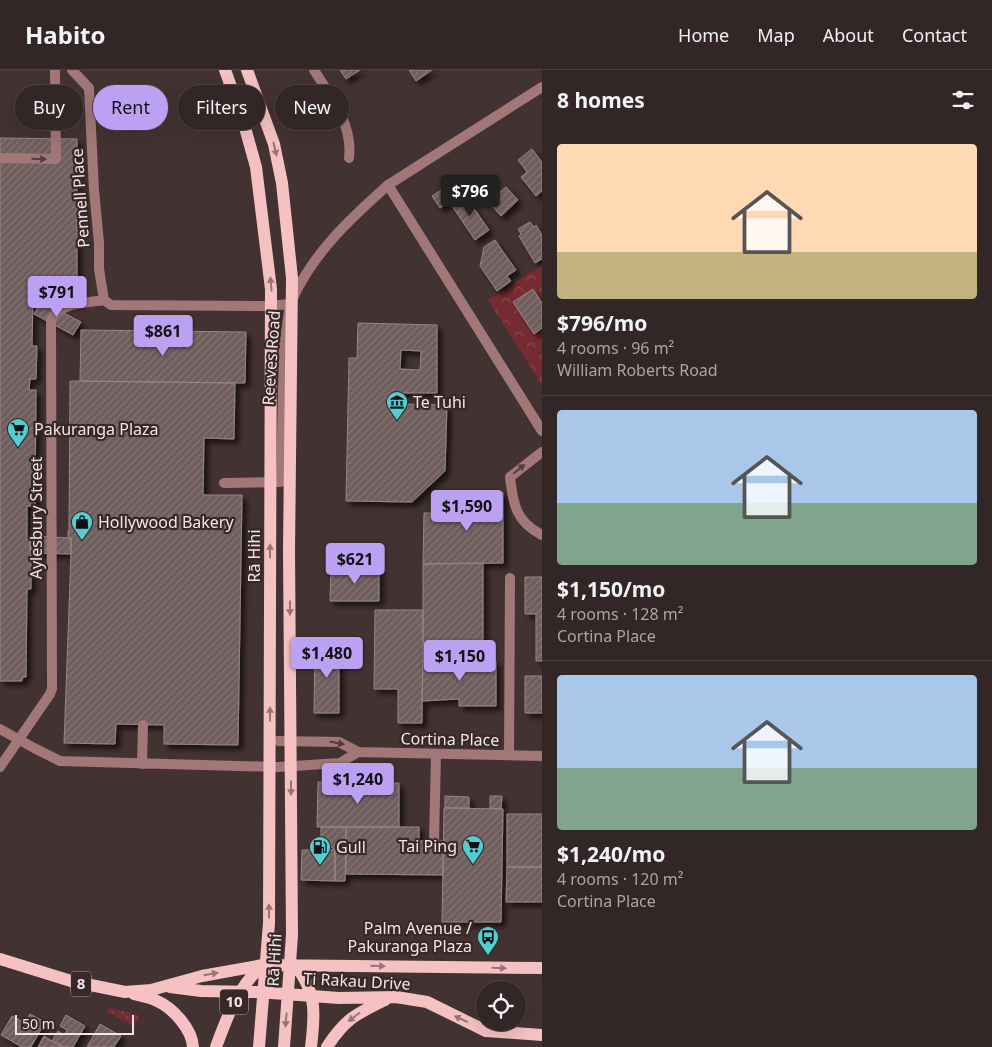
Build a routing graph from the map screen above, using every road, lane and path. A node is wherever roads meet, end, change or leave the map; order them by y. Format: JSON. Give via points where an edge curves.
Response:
{"nodes":[{"id":1,"x":55,"y":70,"type":"edge"},
{"id":2,"x":72,"y":70,"type":"edge"},
{"id":3,"x":225,"y":70,"type":"edge"},
{"id":4,"x":248,"y":70,"type":"edge"},
{"id":5,"x":314,"y":70,"type":"edge"},
{"id":6,"x":542,"y":87,"type":"edge"},
{"id":7,"x":0,"y":158,"type":"edge"},
{"id":8,"x":349,"y":158,"type":"dead end"},
{"id":9,"x":388,"y":185,"type":"junction"},
{"id":10,"x":104,"y":300,"type":"junction"},
{"id":11,"x":290,"y":304,"type":"junction"},
{"id":12,"x":542,"y":431,"type":"edge"},
{"id":13,"x":542,"y":452,"type":"edge"},
{"id":14,"x":224,"y":483,"type":"dead end"},
{"id":15,"x":542,"y":535,"type":"edge"},
{"id":16,"x":510,"y":578,"type":"dead end"},
{"id":17,"x":142,"y":725,"type":"dead end"},
{"id":18,"x":0,"y":729,"type":"edge"},
{"id":19,"x":19,"y":740,"type":"junction"},
{"id":20,"x":278,"y":741,"type":"dead end"},
{"id":21,"x":358,"y":752,"type":"junction"},
{"id":22,"x":436,"y":754,"type":"junction"},
{"id":23,"x":509,"y":756,"type":"junction"},
{"id":24,"x":542,"y":756,"type":"edge"},
{"id":25,"x":142,"y":764,"type":"junction"},
{"id":26,"x":0,"y":767,"type":"edge"},
{"id":27,"x":434,"y":841,"type":"dead end"},
{"id":28,"x":0,"y":959,"type":"edge"},
{"id":29,"x":263,"y":965,"type":"junction"},
{"id":30,"x":295,"y":965,"type":"junction"},
{"id":31,"x":542,"y":968,"type":"edge"},
{"id":32,"x":164,"y":986,"type":"junction"},
{"id":33,"x":124,"y":992,"type":"junction"},
{"id":34,"x":239,"y":992,"type":"junction"},
{"id":35,"x":312,"y":995,"type":"junction"},
{"id":36,"x":389,"y":998,"type":"junction"},
{"id":37,"x":542,"y":1035,"type":"edge"},
{"id":38,"x":193,"y":1047,"type":"edge"},
{"id":39,"x":216,"y":1047,"type":"edge"},
{"id":40,"x":259,"y":1047,"type":"edge"},
{"id":41,"x":284,"y":1047,"type":"edge"},
{"id":42,"x":311,"y":1047,"type":"edge"},
{"id":43,"x":327,"y":1047,"type":"edge"}],
"edges":[{"from":7,"to":1,"type":"street","one_way":true,"via":[[56,159]]},
{"from":2,"to":10,"type":"street","name":"Pennell Place","via":[[89,88],[99,269]]},
{"from":40,"to":3,"type":"main road","name":"Rā Hihi","one_way":true,"via":[[269,923],[271,289],[256,167]]},
{"from":4,"to":41,"type":"main road","name":"Rā Hihi","one_way":true,"via":[[274,144],[282,183],[292,278],[289,551],[292,934]]},
{"from":5,"to":8,"type":"street","via":[[342,113],[348,130]]},
{"from":6,"to":9,"type":"street","name":"Reeves Road"},
{"from":9,"to":11,"type":"street","name":"Reeves Road","via":[[333,237]]},
{"from":9,"to":12,"type":"street"},
{"from":10,"to":11,"type":"street","name":"Aylesbury Street","via":[[111,305]]},
{"from":10,"to":19,"type":"street","name":"Aylesbury Street","via":[[67,306],[56,312],[52,320],[52,689]]},
{"from":11,"to":14,"type":"street","name":"Reeves Road","via":[[284,346],[280,482]]},
{"from":15,"to":13,"type":"street","one_way":true,"via":[[530,529],[516,512],[510,477]]},
{"from":16,"to":23,"type":"street"},
{"from":17,"to":25,"type":"street"},
{"from":18,"to":19,"type":"street"},
{"from":19,"to":25,"type":"street","via":[[60,761]]},
{"from":19,"to":26,"type":"street","name":"Aylesbury Street"},
{"from":20,"to":21,"type":"street","name":"Cortina Place","one_way":true,"via":[[339,742]]},
{"from":21,"to":22,"type":"street","name":"Cortina Place"},
{"from":21,"to":25,"type":"street","via":[[340,764],[278,767]]},
{"from":22,"to":23,"type":"street","name":"Cortina Place"},
{"from":22,"to":27,"type":"street"},
{"from":23,"to":24,"type":"street","name":"Cortina Place"},
{"from":28,"to":33,"type":"main road","name":"Ti Rakau Drive","number":"8","via":[[71,982]]},
{"from":29,"to":30,"type":"main road","name":"Ti Rakau Drive","number":"8"},
{"from":32,"to":29,"type":"main road","name":"Ti Rakau Drive","number":"8","one_way":true},
{"from":29,"to":34,"type":"main road","number":"10"},
{"from":30,"to":31,"type":"main road","name":"Ti Rakau Drive","number":"8","one_way":true},
{"from":30,"to":35,"type":"main road"},
{"from":32,"to":33,"type":"main road","name":"Ti Rakau Drive","number":"8"},
{"from":32,"to":34,"type":"main road","name":"Ti Rakau Drive","number":"8"},
{"from":33,"to":38,"type":"main road","via":[[157,1001],[168,1008],[185,1025]]},
{"from":34,"to":35,"type":"main road","name":"Ti Rakau Drive","number":"8"},
{"from":34,"to":39,"type":"main road","number":"10"},
{"from":35,"to":36,"type":"main road","name":"Ti Rakau Drive","number":"8"},
{"from":35,"to":42,"type":"main road","via":[[314,1024]]},
{"from":37,"to":36,"type":"main road","name":"Ti Rakau Drive","number":"8","one_way":true,"via":[[486,1031],[427,1002]]},
{"from":36,"to":43,"type":"main road","one_way":true,"via":[[356,1014],[335,1034]]}]}
